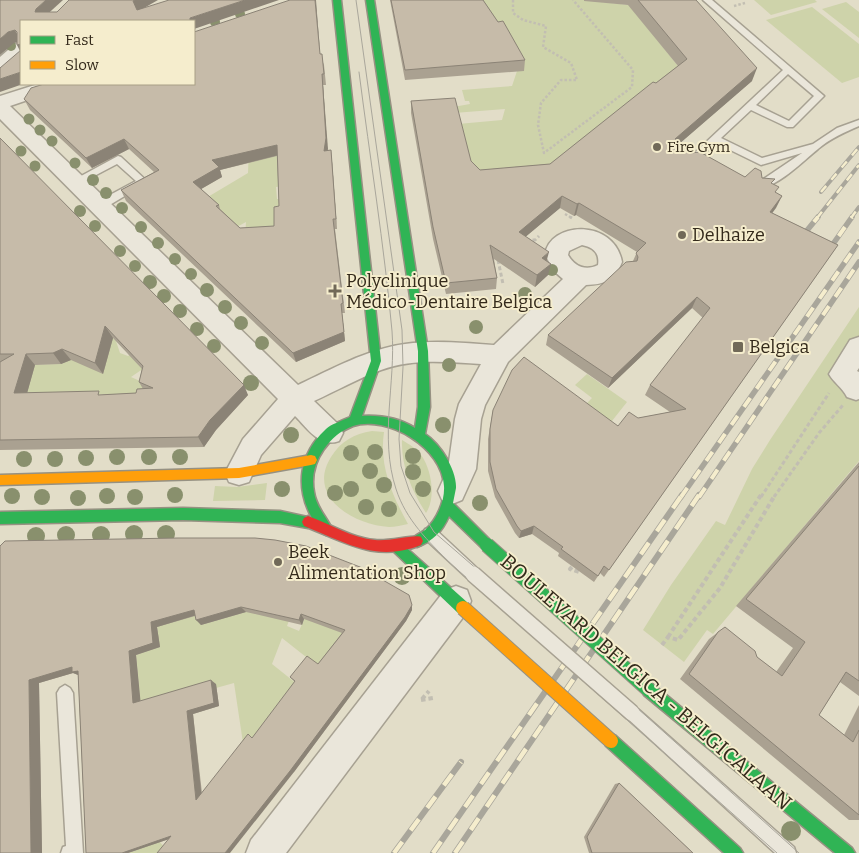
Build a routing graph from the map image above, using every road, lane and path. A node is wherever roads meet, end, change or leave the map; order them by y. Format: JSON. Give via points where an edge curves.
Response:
{"nodes":[{"id":1,"x":337,"y":0,"type":"edge"},
{"id":2,"x":370,"y":0,"type":"edge"},
{"id":3,"x":513,"y":0,"type":"edge"},
{"id":4,"x":573,"y":0,"type":"edge"},
{"id":5,"x":707,"y":0,"type":"edge"},
{"id":6,"x":20,"y":49,"type":"edge"},
{"id":7,"x":0,"y":67,"type":"edge"},
{"id":8,"x":789,"y":69,"type":"junction"},
{"id":9,"x":53,"y":85,"type":"edge"},
{"id":10,"x":0,"y":103,"type":"edge"},
{"id":11,"x":750,"y":106,"type":"junction"},
{"id":12,"x":0,"y":108,"type":"edge"},
{"id":13,"x":859,"y":123,"type":"edge"},
{"id":14,"x":715,"y":139,"type":"junction"},
{"id":15,"x":816,"y":146,"type":"junction"},
{"id":16,"x":690,"y":162,"type":"edge"},
{"id":17,"x":75,"y":182,"type":"junction"},
{"id":18,"x":760,"y":186,"type":"edge"},
{"id":19,"x":99,"y":206,"type":"junction"},
{"id":20,"x":542,"y":234,"type":"dead end"},
{"id":21,"x":519,"y":240,"type":"edge"},
{"id":22,"x":498,"y":258,"type":"edge"},
{"id":23,"x":580,"y":277,"type":"junction"},
{"id":24,"x":503,"y":284,"type":"dead end"},
{"id":25,"x":460,"y":306,"type":"dead end"},
{"id":26,"x":437,"y":308,"type":"dead end"},
{"id":27,"x":859,"y":347,"type":"edge"},
{"id":28,"x":423,"y":351,"type":"junction"},
{"id":29,"x":499,"y":355,"type":"junction"},
{"id":30,"x":376,"y":361,"type":"junction"},
{"id":31,"x":849,"y":381,"type":"joint"},
{"id":32,"x":294,"y":398,"type":"junction"},
{"id":33,"x":838,"y":412,"type":"dead end"},
{"id":34,"x":354,"y":421,"type":"junction"},
{"id":35,"x":330,"y":433,"type":"junction"},
{"id":36,"x":419,"y":435,"type":"junction"},
{"id":37,"x":310,"y":460,"type":"junction"},
{"id":38,"x":240,"y":473,"type":"junction"},
{"id":39,"x":0,"y":480,"type":"edge"},
{"id":40,"x":450,"y":499,"type":"junction"},
{"id":41,"x":0,"y":518,"type":"edge"},
{"id":42,"x":326,"y":529,"type":"junction"},
{"id":43,"x":430,"y":534,"type":"junction"},
{"id":44,"x":397,"y":547,"type":"junction"},
{"id":45,"x":572,"y":567,"type":"edge"},
{"id":46,"x":580,"y":572,"type":"edge"},
{"id":47,"x":459,"y":605,"type":"junction"},
{"id":48,"x":668,"y":637,"type":"junction"},
{"id":49,"x":662,"y":645,"type":"dead end"},
{"id":50,"x":429,"y":691,"type":"dead end"},
{"id":51,"x":65,"y":693,"type":"dead end"},
{"id":52,"x":433,"y":698,"type":"dead end"},
{"id":53,"x":69,"y":853,"type":"edge"},
{"id":54,"x":264,"y":853,"type":"edge"},
{"id":55,"x":735,"y":853,"type":"edge"},
{"id":56,"x":788,"y":853,"type":"edge"},
{"id":57,"x":847,"y":853,"type":"edge"}],
"edges":[{"from":1,"to":30,"type":"street"},
{"from":2,"to":28,"type":"street"},
{"from":3,"to":4,"type":"path","via":[[513,13],[546,26],[543,47],[571,63],[577,80],[560,80],[541,103],[538,125],[544,153],[632,87],[633,70]]},
{"from":5,"to":8,"type":"lane"},
{"from":6,"to":7,"type":"street"},
{"from":8,"to":11,"type":"lane"},
{"from":8,"to":11,"type":"lane","via":[[819,96],[790,125]]},
{"from":9,"to":10,"type":"street"},
{"from":11,"to":14,"type":"lane"},
{"from":12,"to":17,"type":"street"},
{"from":13,"to":15,"type":"lane","via":[[840,130]]},
{"from":14,"to":15,"type":"lane","via":[[761,162]]},
{"from":14,"to":16,"type":"lane"},
{"from":15,"to":18,"type":"lane","via":[[797,163]]},
{"from":17,"to":19,"type":"street"},
{"from":17,"to":19,"type":"lane","via":[[118,159],[143,182]]},
{"from":19,"to":32,"type":"street"},
{"from":20,"to":21,"type":"path","via":[[535,240]]},
{"from":22,"to":24,"type":"path"},
{"from":23,"to":23,"type":"street","via":[[599,276],[617,262],[598,241],[580,237],[559,247],[558,261],[563,268]]},
{"from":23,"to":29,"type":"street"},
{"from":25,"to":26,"type":"path"},
{"from":27,"to":31,"type":"street"},
{"from":28,"to":29,"type":"street"},
{"from":28,"to":30,"type":"street"},
{"from":28,"to":36,"type":"street","via":[[424,407]]},
{"from":29,"to":40,"type":"street","via":[[472,404],[462,469]]},
{"from":30,"to":32,"type":"street"},
{"from":30,"to":34,"type":"street"},
{"from":31,"to":48,"type":"path"},
{"from":32,"to":35,"type":"street"},
{"from":32,"to":38,"type":"street","via":[[252,446]]},
{"from":33,"to":48,"type":"path","via":[[779,488],[731,571],[703,611],[678,640]]},
{"from":34,"to":35,"type":"street"},
{"from":34,"to":36,"type":"street","via":[[389,421]]},
{"from":35,"to":37,"type":"street"},
{"from":36,"to":40,"type":"street","via":[[432,445],[442,461]]},
{"from":37,"to":38,"type":"street"},
{"from":37,"to":42,"type":"street","via":[[306,484],[311,508]]},
{"from":38,"to":39,"type":"street"},
{"from":40,"to":43,"type":"street"},
{"from":40,"to":57,"type":"street","name":"BOULEVARD BELGICA - BELGICALAAN","bridge":true,"via":[[487,545],[649,690]]},
{"from":41,"to":42,"type":"street","via":[[198,513],[300,520]]},
{"from":42,"to":44,"type":"street","via":[[350,542]]},
{"from":43,"to":44,"type":"street"},
{"from":43,"to":56,"type":"lane","name":"BOULEVARD BELGICA - BELGICALAAN","bridge":true},
{"from":44,"to":47,"type":"street"},
{"from":45,"to":46,"type":"path","via":[[570,569]]},
{"from":47,"to":54,"type":"street"},
{"from":47,"to":55,"type":"street","bridge":true},
{"from":48,"to":49,"type":"path"},
{"from":50,"to":52,"type":"path","via":[[421,700]]},
{"from":51,"to":53,"type":"lane","via":[[74,851]]}]}
